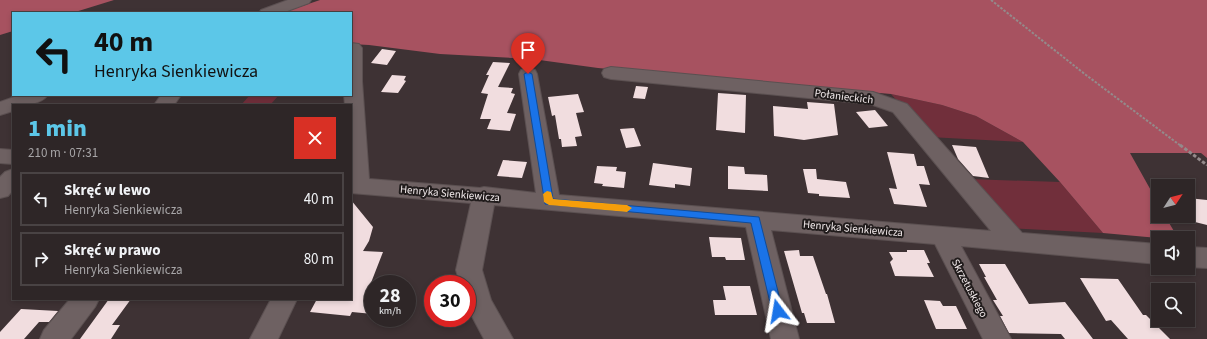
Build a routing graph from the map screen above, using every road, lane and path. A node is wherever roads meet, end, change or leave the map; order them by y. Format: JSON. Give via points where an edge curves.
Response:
{"nodes":[{"id":1,"x":304,"y":0,"type":"edge"},
{"id":2,"x":991,"y":0,"type":"edge"},
{"id":3,"x":270,"y":12,"type":"edge"},
{"id":4,"x":353,"y":48,"type":"dead end"},
{"id":5,"x":611,"y":73,"type":"dead end"},
{"id":6,"x":528,"y":74,"type":"dead end"},
{"id":7,"x":35,"y":96,"type":"edge"},
{"id":8,"x":14,"y":104,"type":"edge"},
{"id":9,"x":12,"y":105,"type":"edge"},
{"id":10,"x":0,"y":109,"type":"edge"},
{"id":11,"x":0,"y":156,"type":"edge"},
{"id":12,"x":12,"y":157,"type":"edge"},
{"id":13,"x":1207,"y":165,"type":"edge"},
{"id":14,"x":12,"y":178,"type":"edge"},
{"id":15,"x":353,"y":185,"type":"edge"},
{"id":16,"x":0,"y":190,"type":"edge"},
{"id":17,"x":484,"y":195,"type":"junction"},
{"id":18,"x":549,"y":202,"type":"junction"},
{"id":19,"x":756,"y":219,"type":"junction"},
{"id":20,"x":944,"y":237,"type":"junction"},
{"id":21,"x":1015,"y":242,"type":"junction"},
{"id":22,"x":1151,"y":253,"type":"edge"},
{"id":23,"x":1195,"y":257,"type":"edge"},
{"id":24,"x":1207,"y":258,"type":"edge"},
{"id":25,"x":85,"y":300,"type":"edge"},
{"id":26,"x":284,"y":300,"type":"edge"},
{"id":27,"x":54,"y":339,"type":"edge"},
{"id":28,"x":264,"y":339,"type":"edge"},
{"id":29,"x":499,"y":339,"type":"edge"},
{"id":30,"x":785,"y":339,"type":"edge"},
{"id":31,"x":997,"y":339,"type":"edge"}],
"edges":[{"from":1,"to":3,"type":"street"},
{"from":2,"to":13,"type":"path"},
{"from":4,"to":15,"type":"street","via":[[359,176]]},
{"from":5,"to":21,"type":"street","name":"Połanieckich","via":[[873,98],[900,108]]},
{"from":6,"to":18,"type":"street"},
{"from":7,"to":8,"type":"street"},
{"from":9,"to":10,"type":"street"},
{"from":11,"to":12,"type":"street"},
{"from":14,"to":16,"type":"street"},
{"from":15,"to":17,"type":"street","name":"Henryka Sienkiewicza"},
{"from":17,"to":18,"type":"street","name":"Henryka Sienkiewicza"},
{"from":17,"to":29,"type":"street","via":[[469,270],[478,302]]},
{"from":18,"to":19,"type":"street","name":"Henryka Sienkiewicza"},
{"from":19,"to":20,"type":"street","name":"Henryka Sienkiewicza"},
{"from":19,"to":30,"type":"street"},
{"from":20,"to":21,"type":"street","name":"Henryka Sienkiewicza"},
{"from":20,"to":31,"type":"street","name":"Skrzetuskiego"},
{"from":21,"to":22,"type":"street","name":"Henryka Sienkiewicza"},
{"from":23,"to":24,"type":"street"},
{"from":25,"to":27,"type":"street"},
{"from":26,"to":28,"type":"street"}]}
